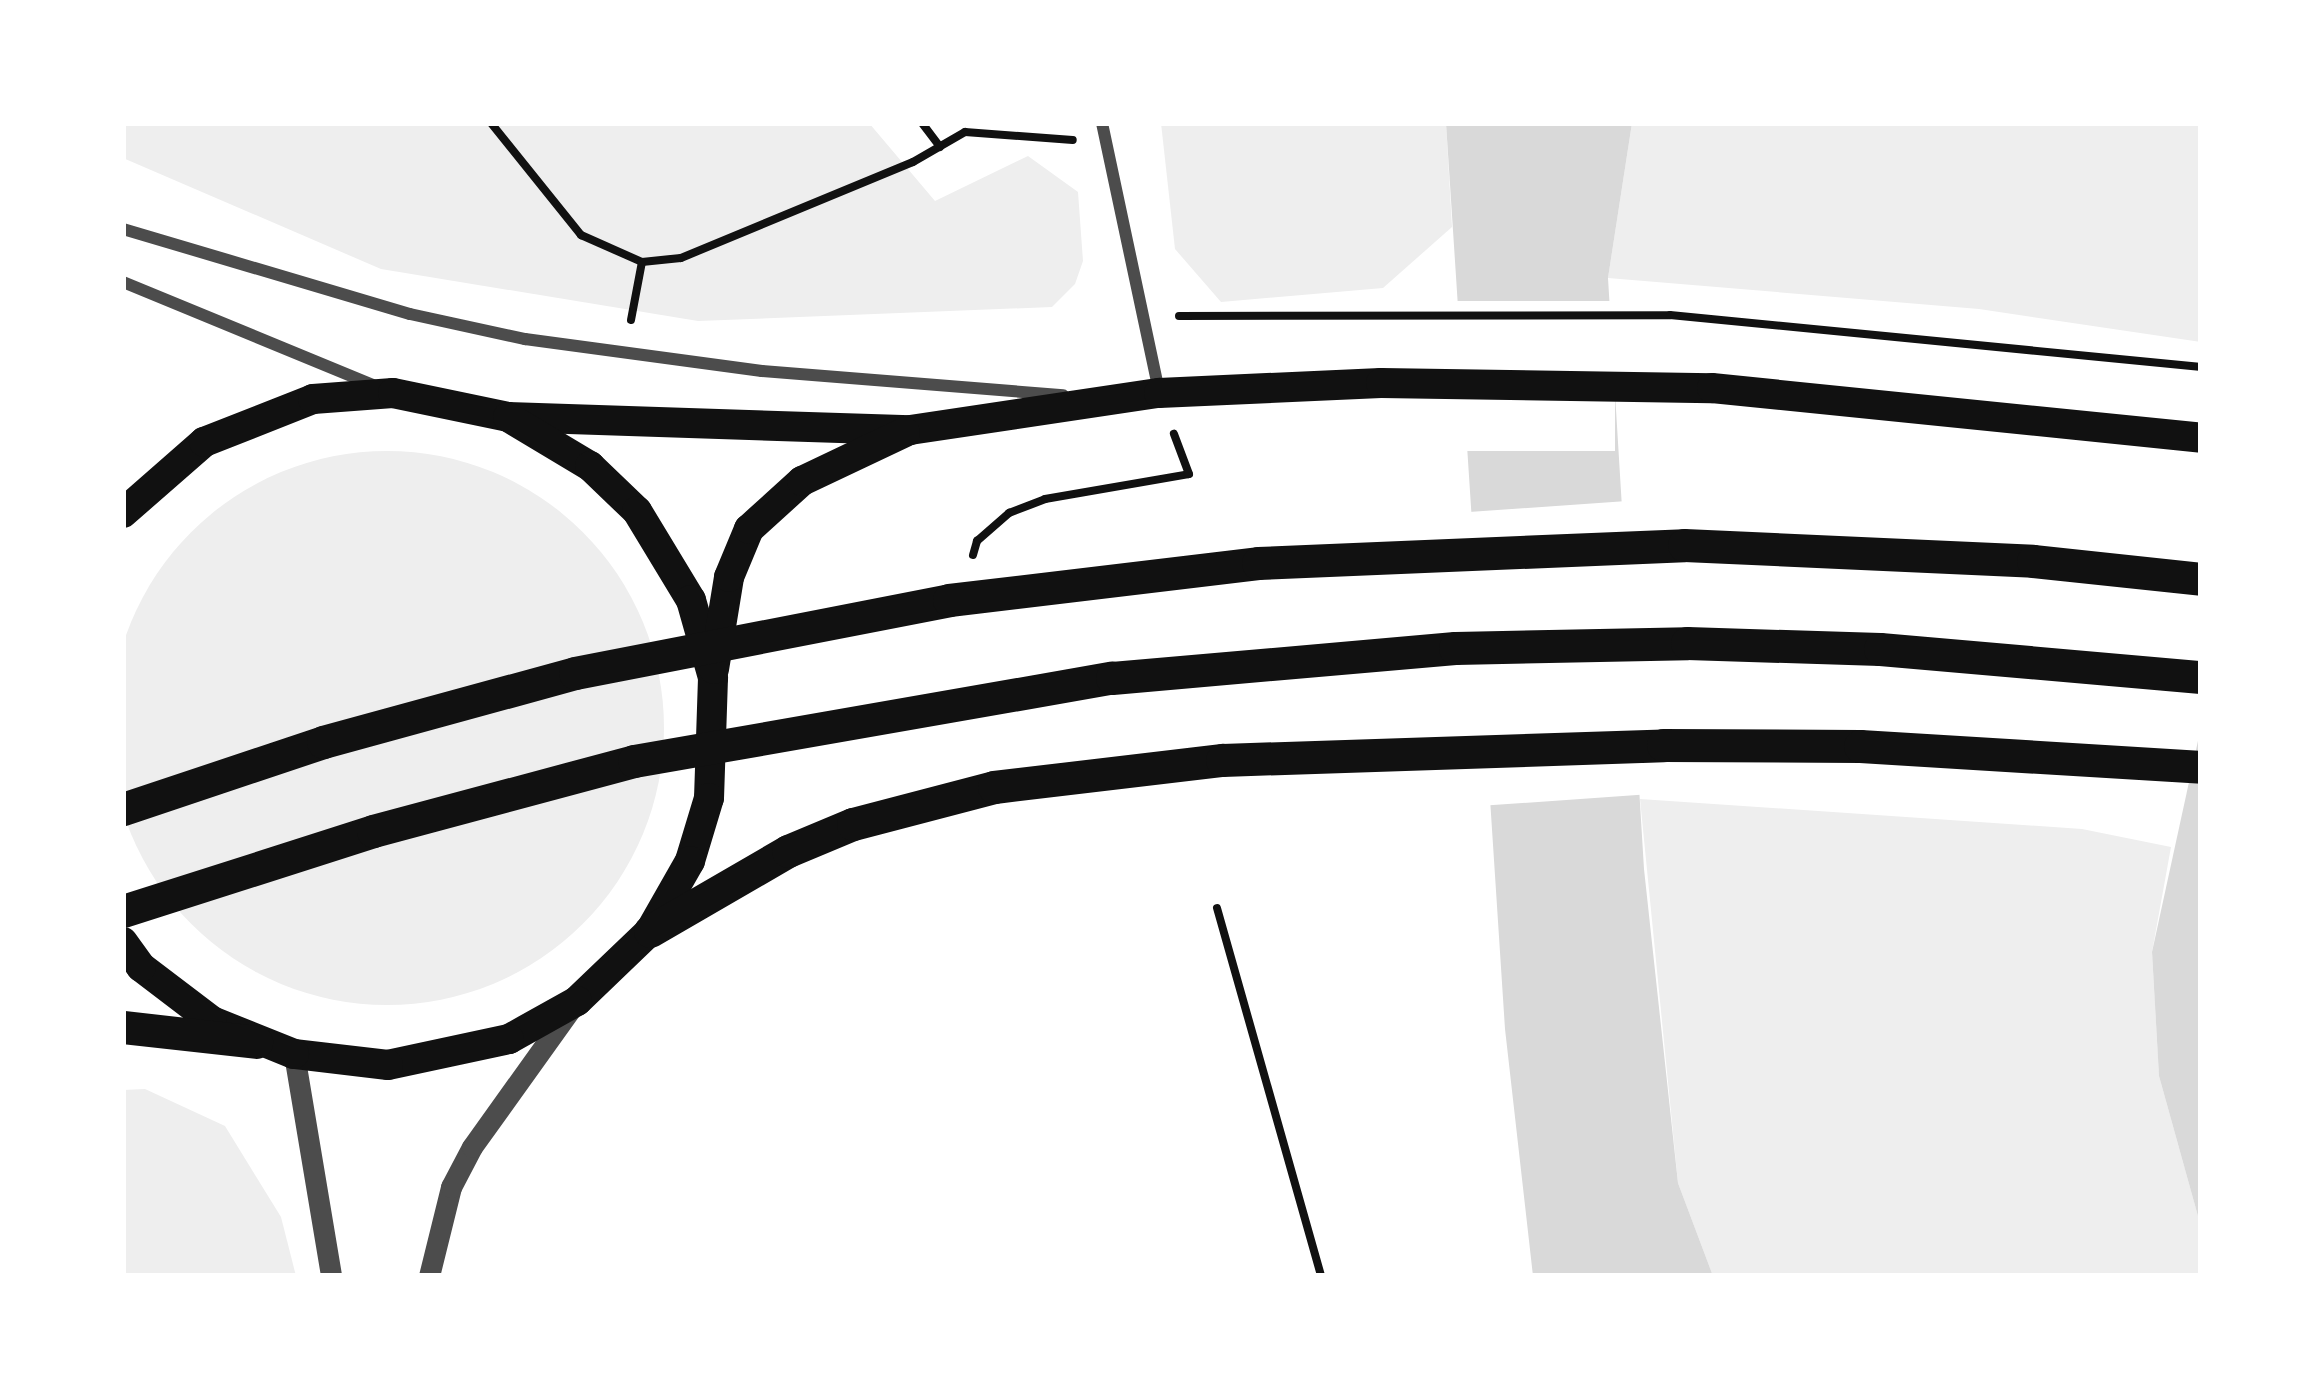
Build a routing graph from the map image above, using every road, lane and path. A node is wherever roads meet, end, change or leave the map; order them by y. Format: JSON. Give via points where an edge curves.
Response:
{"nodes":[{"id":1,"x":491,"y":123,"type":"edge"},
{"id":2,"x":922,"y":123,"type":"edge"},
{"id":3,"x":1102,"y":123,"type":"edge"},
{"id":4,"x":1106,"y":139,"type":"junction"},
{"id":5,"x":940,"y":147,"type":"junction"},
{"id":6,"x":123,"y":229,"type":"edge"},
{"id":7,"x":642,"y":262,"type":"junction"},
{"id":8,"x":123,"y":282,"type":"edge"},
{"id":9,"x":1175,"y":315,"type":"dead end"},
{"id":10,"x":631,"y":320,"type":"dead end"},
{"id":11,"x":2201,"y":367,"type":"edge"},
{"id":12,"x":393,"y":393,"type":"junction"},
{"id":13,"x":1159,"y":393,"type":"junction"},
{"id":14,"x":1119,"y":399,"type":"junction"},
{"id":15,"x":508,"y":417,"type":"junction"},
{"id":16,"x":910,"y":430,"type":"junction"},
{"id":17,"x":2201,"y":438,"type":"edge"},
{"id":18,"x":123,"y":513,"type":"edge"},
{"id":19,"x":2201,"y":579,"type":"edge"},
{"id":20,"x":2201,"y":677,"type":"edge"},
{"id":21,"x":713,"y":678,"type":"junction"},
{"id":22,"x":2201,"y":767,"type":"edge"},
{"id":23,"x":123,"y":809,"type":"edge"},
{"id":24,"x":1217,"y":908,"type":"dead end"},
{"id":25,"x":123,"y":910,"type":"edge"},
{"id":26,"x":650,"y":931,"type":"junction"},
{"id":27,"x":123,"y":942,"type":"edge"},
{"id":28,"x":577,"y":1001,"type":"junction"},
{"id":29,"x":123,"y":1027,"type":"edge"},
{"id":30,"x":256,"y":1042,"type":"junction"},
{"id":31,"x":294,"y":1054,"type":"junction"},
{"id":32,"x":332,"y":1276,"type":"edge"},
{"id":33,"x":429,"y":1276,"type":"edge"},
{"id":34,"x":1321,"y":1276,"type":"edge"}],
"edges":[{"from":1,"to":7,"type":"path","via":[[581,235]]},
{"from":2,"to":5,"type":"path"},
{"from":3,"to":4,"type":"street"},
{"from":4,"to":5,"type":"path","via":[[965,132]]},
{"from":4,"to":13,"type":"street"},
{"from":5,"to":7,"type":"path","via":[[681,258]]},
{"from":6,"to":14,"type":"street","via":[[410,314],[525,339],[762,371]]},
{"from":7,"to":10,"type":"path"},
{"from":8,"to":12,"type":"street"},
{"from":9,"to":11,"type":"path","via":[[1670,315]]},
{"from":12,"to":15,"type":"main road"},
{"from":12,"to":18,"type":"main road","via":[[314,399],[204,442]]},
{"from":13,"to":14,"type":"main road"},
{"from":13,"to":17,"type":"main road","via":[[1381,383],[1712,388]]},
{"from":14,"to":16,"type":"main road"},
{"from":15,"to":16,"type":"main road"},
{"from":15,"to":21,"type":"main road","via":[[590,466],[637,511],[691,600]]},
{"from":16,"to":21,"type":"main road","via":[[802,481],[749,530],[729,577]]},
{"from":19,"to":23,"type":"highway","via":[[2033,561],[1684,545],[1258,562],[949,600],[575,674],[322,742]]},
{"from":20,"to":25,"type":"highway","via":[[1880,649],[1687,643],[1456,648],[1112,678],[634,761]]},
{"from":21,"to":26,"type":"main road","via":[[710,798],[690,860]]},
{"from":22,"to":26,"type":"highway","via":[[1860,746],[1222,760],[994,787],[853,824],[788,851]]},
{"from":24,"to":34,"type":"path"},
{"from":26,"to":28,"type":"main road"},
{"from":27,"to":30,"type":"main road","via":[[141,967],[212,1021]]},
{"from":28,"to":31,"type":"main road","via":[[493,1046],[388,1065]]},
{"from":28,"to":33,"type":"street","via":[[472,1147],[451,1187]]},
{"from":29,"to":30,"type":"highway"},
{"from":30,"to":31,"type":"main road"},
{"from":31,"to":32,"type":"street"}]}
